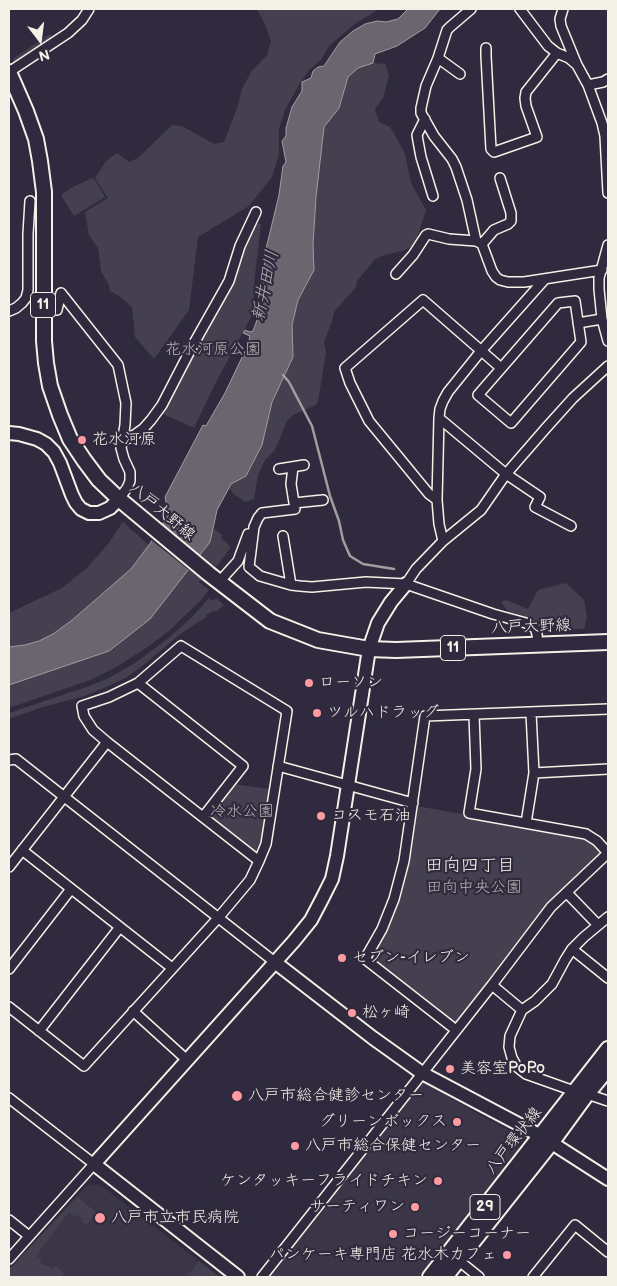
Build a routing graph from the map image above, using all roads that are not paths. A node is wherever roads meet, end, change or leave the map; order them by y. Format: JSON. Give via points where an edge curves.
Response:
{"nodes":[{"id":1,"x":89,"y":9,"type":"edge"},
{"id":2,"x":471,"y":9,"type":"edge"},
{"id":3,"x":520,"y":9,"type":"edge"},
{"id":4,"x":563,"y":9,"type":"edge"},
{"id":5,"x":486,"y":48,"type":"dead end"},
{"id":6,"x":557,"y":53,"type":"junction"},
{"id":7,"x":438,"y":58,"type":"junction"},
{"id":8,"x":578,"y":65,"type":"junction"},
{"id":9,"x":9,"y":72,"type":"edge"},
{"id":10,"x":460,"y":74,"type":"dead end"},
{"id":11,"x":608,"y":79,"type":"edge"},
{"id":12,"x":588,"y":86,"type":"junction"},
{"id":13,"x":425,"y":119,"type":"junction"},
{"id":14,"x":500,"y":178,"type":"dead end"},
{"id":15,"x":608,"y":193,"type":"edge"},
{"id":16,"x":432,"y":196,"type":"dead end"},
{"id":17,"x":30,"y":201,"type":"dead end"},
{"id":18,"x":256,"y":212,"type":"dead end"},
{"id":19,"x":479,"y":242,"type":"junction"},
{"id":20,"x":608,"y":245,"type":"edge"},
{"id":21,"x":605,"y":265,"type":"edge"},
{"id":22,"x":396,"y":274,"type":"dead end"},
{"id":23,"x":545,"y":279,"type":"junction"},
{"id":24,"x":43,"y":309,"type":"junction"},
{"id":25,"x":9,"y":311,"type":"edge"},
{"id":26,"x":602,"y":319,"type":"junction"},
{"id":27,"x":578,"y":324,"type":"junction"},
{"id":28,"x":608,"y":341,"type":"edge"},
{"id":29,"x":481,"y":351,"type":"junction"},
{"id":30,"x":608,"y":366,"type":"edge"},
{"id":31,"x":501,"y":368,"type":"junction"},
{"id":32,"x":439,"y":418,"type":"junction"},
{"id":33,"x":9,"y":432,"type":"edge"},
{"id":34,"x":122,"y":440,"type":"junction"},
{"id":35,"x":304,"y":465,"type":"dead end"},
{"id":36,"x":293,"y":467,"type":"junction"},
{"id":37,"x":279,"y":469,"type":"dead end"},
{"id":38,"x":506,"y":474,"type":"junction"},
{"id":39,"x":119,"y":499,"type":"junction"},
{"id":40,"x":322,"y":500,"type":"dead end"},
{"id":41,"x":437,"y":500,"type":"junction"},
{"id":42,"x":294,"y":503,"type":"junction"},
{"id":43,"x":571,"y":526,"type":"dead end"},
{"id":44,"x":253,"y":534,"type":"junction"},
{"id":45,"x":283,"y":536,"type":"dead end"},
{"id":46,"x":443,"y":541,"type":"junction"},
{"id":47,"x":214,"y":578,"type":"junction"},
{"id":48,"x":406,"y":584,"type":"junction"},
{"id":49,"x":291,"y":585,"type":"junction"},
{"id":50,"x":608,"y":642,"type":"edge"},
{"id":51,"x":538,"y":644,"type":"junction"},
{"id":52,"x":369,"y":649,"type":"junction"},
{"id":53,"x":138,"y":683,"type":"junction"},
{"id":54,"x":608,"y":709,"type":"edge"},
{"id":55,"x":532,"y":712,"type":"junction"},
{"id":56,"x":474,"y":715,"type":"junction"},
{"id":57,"x":107,"y":742,"type":"junction"},
{"id":58,"x":9,"y":760,"type":"edge"},
{"id":59,"x":278,"y":766,"type":"junction"},
{"id":60,"x":608,"y":769,"type":"edge"},
{"id":61,"x":534,"y":772,"type":"junction"},
{"id":62,"x":349,"y":785,"type":"junction"},
{"id":63,"x":64,"y":796,"type":"junction"},
{"id":64,"x":413,"y":803,"type":"junction"},
{"id":65,"x":203,"y":817,"type":"junction"},
{"id":66,"x":526,"y":823,"type":"junction"},
{"id":67,"x":22,"y":850,"type":"junction"},
{"id":68,"x":608,"y":853,"type":"edge"},
{"id":69,"x":259,"y":861,"type":"junction"},
{"id":70,"x":9,"y":867,"type":"edge"},
{"id":71,"x":71,"y":889,"type":"junction"},
{"id":72,"x":567,"y":893,"type":"junction"},
{"id":73,"x":218,"y":917,"type":"junction"},
{"id":74,"x":608,"y":917,"type":"edge"},
{"id":75,"x":598,"y":925,"type":"junction"},
{"id":76,"x":120,"y":927,"type":"junction"},
{"id":77,"x":572,"y":949,"type":"junction"},
{"id":78,"x":276,"y":962,"type":"junction"},
{"id":79,"x":172,"y":968,"type":"junction"},
{"id":80,"x":9,"y":969,"type":"edge"},
{"id":81,"x":608,"y":978,"type":"edge"},
{"id":82,"x":492,"y":985,"type":"junction"},
{"id":83,"x":12,"y":1010,"type":"edge"},
{"id":84,"x":522,"y":1010,"type":"junction"},
{"id":85,"x":133,"y":1011,"type":"junction"},
{"id":86,"x":9,"y":1020,"type":"edge"},
{"id":87,"x":456,"y":1030,"type":"junction"},
{"id":88,"x":39,"y":1031,"type":"junction"},
{"id":89,"x":608,"y":1049,"type":"edge"},
{"id":90,"x":187,"y":1060,"type":"junction"},
{"id":91,"x":608,"y":1068,"type":"edge"},
{"id":92,"x":422,"y":1072,"type":"junction"},
{"id":93,"x":581,"y":1092,"type":"junction"},
{"id":94,"x":9,"y":1098,"type":"edge"},
{"id":95,"x":608,"y":1101,"type":"edge"},
{"id":96,"x":546,"y":1139,"type":"junction"},
{"id":97,"x":94,"y":1164,"type":"junction"},
{"id":98,"x":608,"y":1179,"type":"edge"},
{"id":99,"x":9,"y":1220,"type":"edge"},
{"id":100,"x":29,"y":1236,"type":"junction"},
{"id":101,"x":608,"y":1252,"type":"edge"},
{"id":102,"x":9,"y":1259,"type":"edge"},
{"id":103,"x":458,"y":1260,"type":"junction"},
{"id":104,"x":238,"y":1277,"type":"edge"},
{"id":105,"x":262,"y":1277,"type":"edge"},
{"id":106,"x":430,"y":1277,"type":"edge"},
{"id":107,"x":444,"y":1277,"type":"edge"},
{"id":108,"x":480,"y":1277,"type":"edge"},
{"id":109,"x":533,"y":1277,"type":"edge"}],
"edges":[{"from":1,"to":9,"type":"street","via":[[68,33]]},
{"from":2,"to":7,"type":"street","via":[[447,30]]},
{"from":3,"to":6,"type":"street"},
{"from":4,"to":8,"type":"street","via":[[561,26]]},
{"from":5,"to":6,"type":"street","via":[[491,150],[494,152],[537,138],[526,106],[526,92]]},
{"from":6,"to":8,"type":"street"},
{"from":7,"to":10,"type":"street"},
{"from":7,"to":13,"type":"street","via":[[423,97],[421,113]]},
{"from":8,"to":12,"type":"street"},
{"from":9,"to":24,"type":"main road","name":"八戸大野線","number":"11","via":[[26,111],[40,161],[44,192]]},
{"from":11,"to":12,"type":"street"},
{"from":12,"to":15,"type":"street","via":[[605,136]]},
{"from":13,"to":16,"type":"street","via":[[417,135]]},
{"from":13,"to":19,"type":"street","via":[[456,167]]},
{"from":14,"to":19,"type":"street","via":[[511,221]]},
{"from":17,"to":25,"type":"street","via":[[28,290],[22,303]]},
{"from":18,"to":34,"type":"street","via":[[226,286],[162,405],[143,429]]},
{"from":19,"to":22,"type":"street","via":[[428,234]]},
{"from":19,"to":23,"type":"street","via":[[492,271],[500,280],[524,282]]},
{"from":20,"to":21,"type":"street"},
{"from":21,"to":23,"type":"street"},
{"from":21,"to":26,"type":"street","via":[[599,278]]},
{"from":23,"to":29,"type":"street"},
{"from":24,"to":34,"type":"street","via":[[57,310],[61,293],[118,365],[126,403]]},
{"from":24,"to":39,"type":"main road","name":"八戸大野線","number":"11","via":[[46,362],[60,415],[84,460]]},
{"from":26,"to":27,"type":"street"},
{"from":26,"to":28,"type":"street"},
{"from":27,"to":31,"type":"street","via":[[575,301],[558,303]]},
{"from":27,"to":31,"type":"street","via":[[580,342],[511,423],[478,395]]},
{"from":29,"to":31,"type":"street"},
{"from":29,"to":32,"type":"street","via":[[448,392]]},
{"from":29,"to":41,"type":"street","via":[[423,300],[345,368],[369,421]]},
{"from":30,"to":38,"type":"street","via":[[573,398]]},
{"from":32,"to":38,"type":"street"},
{"from":32,"to":41,"type":"street"},
{"from":33,"to":39,"type":"street","via":[[38,439],[54,452],[81,509],[99,513]]},
{"from":34,"to":39,"type":"street","via":[[121,448],[130,481]]},
{"from":35,"to":36,"type":"street"},
{"from":36,"to":37,"type":"street"},
{"from":36,"to":42,"type":"street"},
{"from":38,"to":43,"type":"street","via":[[540,497],[535,507]]},
{"from":38,"to":46,"type":"street","via":[[480,510]]},
{"from":39,"to":47,"type":"main road","name":"八戸大野線","number":"11"},
{"from":40,"to":42,"type":"street"},
{"from":41,"to":46,"type":"street"},
{"from":42,"to":44,"type":"street","via":[[295,509],[262,513]]},
{"from":44,"to":47,"type":"street","via":[[248,534],[238,561]]},
{"from":44,"to":49,"type":"street","via":[[249,567],[260,576]]},
{"from":45,"to":49,"type":"street"},
{"from":46,"to":48,"type":"street"},
{"from":47,"to":52,"type":"main road","name":"八戸大野線","number":"11","via":[[270,621],[318,640]]},
{"from":48,"to":49,"type":"street"},
{"from":48,"to":51,"type":"street","via":[[526,623],[535,628]]},
{"from":48,"to":52,"type":"street","via":[[378,623]]},
{"from":50,"to":51,"type":"main road","name":"八戸大野線","number":"11"},
{"from":51,"to":52,"type":"main road","name":"八戸大野線","number":"11"},
{"from":52,"to":62,"type":"street"},
{"from":53,"to":57,"type":"street","via":[[82,706],[93,730]]},
{"from":53,"to":59,"type":"street","via":[[181,646],[287,711]]},
{"from":53,"to":65,"type":"street","via":[[243,766]]},
{"from":54,"to":55,"type":"street"},
{"from":55,"to":56,"type":"street"},
{"from":55,"to":61,"type":"street"},
{"from":56,"to":64,"type":"street","via":[[425,716]]},
{"from":56,"to":66,"type":"street","via":[[476,769],[469,813]]},
{"from":57,"to":63,"type":"street"},
{"from":57,"to":65,"type":"street"},
{"from":58,"to":63,"type":"street","via":[[16,759]]},
{"from":59,"to":62,"type":"street"},
{"from":59,"to":69,"type":"street","via":[[266,844]]},
{"from":60,"to":61,"type":"street"},
{"from":61,"to":66,"type":"street"},
{"from":62,"to":64,"type":"street"},
{"from":62,"to":78,"type":"street","via":[[332,879],[311,920]]},
{"from":63,"to":67,"type":"street"},
{"from":63,"to":73,"type":"street"},
{"from":64,"to":87,"type":"street","via":[[404,862],[394,899],[365,959]]},
{"from":65,"to":69,"type":"street"},
{"from":66,"to":68,"type":"street","via":[[586,834]]},
{"from":67,"to":70,"type":"street"},
{"from":67,"to":71,"type":"street"},
{"from":68,"to":72,"type":"street"},
{"from":69,"to":73,"type":"street","via":[[250,880]]},
{"from":71,"to":76,"type":"street"},
{"from":71,"to":80,"type":"street"},
{"from":72,"to":75,"type":"street"},
{"from":72,"to":82,"type":"street","via":[[551,908]]},
{"from":73,"to":78,"type":"street"},
{"from":73,"to":79,"type":"street"},
{"from":74,"to":75,"type":"street"},
{"from":75,"to":77,"type":"street"},
{"from":76,"to":79,"type":"street"},
{"from":76,"to":88,"type":"street"},
{"from":77,"to":81,"type":"street"},
{"from":77,"to":84,"type":"street","via":[[552,984]]},
{"from":78,"to":90,"type":"street"},
{"from":78,"to":92,"type":"street"},
{"from":79,"to":85,"type":"street"},
{"from":82,"to":84,"type":"street"},
{"from":82,"to":87,"type":"street"},
{"from":83,"to":86,"type":"street"},
{"from":83,"to":88,"type":"street"},
{"from":84,"to":93,"type":"street","via":[[510,1036],[509,1047],[516,1068]]},
{"from":85,"to":88,"type":"street","via":[[84,1066]]},
{"from":85,"to":90,"type":"street"},
{"from":87,"to":92,"type":"street"},
{"from":89,"to":93,"type":"main road","name":"八戸環状線","number":"29"},
{"from":90,"to":97,"type":"street"},
{"from":91,"to":93,"type":"main road","name":"八戸環状線","number":"29"},
{"from":92,"to":96,"type":"street"},
{"from":92,"to":105,"type":"street"},
{"from":93,"to":95,"type":"street"},
{"from":93,"to":96,"type":"main road","name":"八戸環状線","number":"29"},
{"from":94,"to":97,"type":"street"},
{"from":96,"to":98,"type":"street"},
{"from":96,"to":103,"type":"main road","name":"八戸環状線","number":"29"},
{"from":96,"to":106,"type":"main road","name":"八戸環状線","number":"29"},
{"from":97,"to":100,"type":"street"},
{"from":97,"to":104,"type":"street"},
{"from":99,"to":100,"type":"street"},
{"from":100,"to":102,"type":"street"},
{"from":101,"to":109,"type":"street","via":[[575,1225]]},
{"from":103,"to":107,"type":"main road","name":"八戸環状線","number":"29"},
{"from":103,"to":108,"type":"street"}]}
